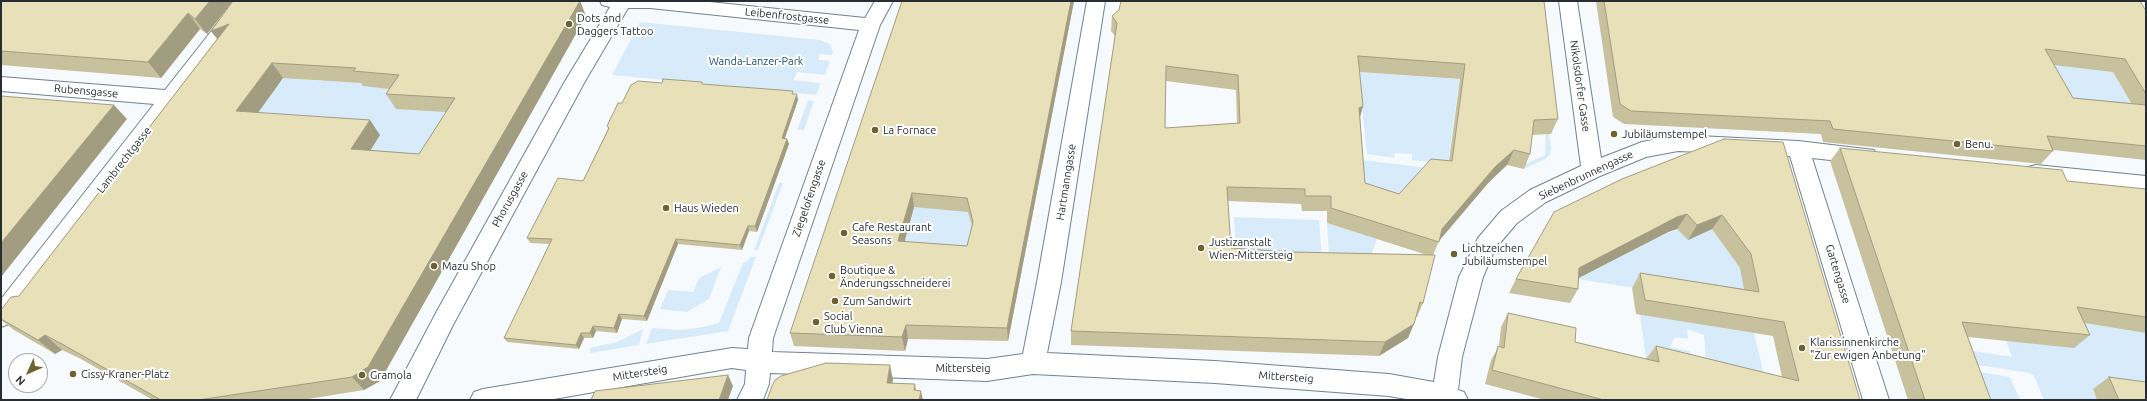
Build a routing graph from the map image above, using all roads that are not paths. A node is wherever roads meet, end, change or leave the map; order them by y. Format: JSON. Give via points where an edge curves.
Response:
{"nodes":[{"id":1,"x":245,"y":1,"type":"edge"},
{"id":2,"x":618,"y":1,"type":"edge"},
{"id":3,"x":884,"y":1,"type":"edge"},
{"id":4,"x":1096,"y":1,"type":"edge"},
{"id":5,"x":1568,"y":1,"type":"edge"},
{"id":6,"x":870,"y":25,"type":"junction"},
{"id":7,"x":1,"y":84,"type":"edge"},
{"id":8,"x":172,"y":98,"type":"junction"},
{"id":9,"x":1798,"y":149,"type":"junction"},
{"id":10,"x":1885,"y":158,"type":"edge"},
{"id":11,"x":1592,"y":170,"type":"junction"},
{"id":12,"x":2020,"y":172,"type":"edge"},
{"id":13,"x":2146,"y":184,"type":"edge"},
{"id":14,"x":1,"y":317,"type":"edge"},
{"id":15,"x":759,"y":361,"type":"junction"},
{"id":16,"x":1033,"y":363,"type":"junction"},
{"id":17,"x":1447,"y":398,"type":"edge"},
{"id":18,"x":403,"y":400,"type":"edge"},
{"id":19,"x":483,"y":400,"type":"edge"},
{"id":20,"x":750,"y":400,"type":"edge"},
{"id":21,"x":1876,"y":400,"type":"edge"}],
"edges":[{"from":1,"to":8,"type":"street","name":"Lambrechtgasse"},
{"from":2,"to":6,"type":"street","name":"Leibenfrostgasse"},
{"from":2,"to":18,"type":"street","name":"Phorusgasse","via":[[448,311]]},
{"from":3,"to":6,"type":"street","name":"Ziegelofengasse"},
{"from":4,"to":16,"type":"street","name":"Hartmanngasse"},
{"from":5,"to":11,"type":"street","name":"Nikolsdorfer Gasse"},
{"from":6,"to":15,"type":"street","name":"Ziegelofengasse","via":[[761,338]]},
{"from":7,"to":8,"type":"street","name":"Rubensgasse"},
{"from":8,"to":14,"type":"street","name":"Lambrechtgasse"},
{"from":9,"to":10,"type":"street","name":"Siebenbrunnengasse"},
{"from":9,"to":11,"type":"street","name":"Siebenbrunnengasse","via":[[1678,143],[1642,150]]},
{"from":9,"to":21,"type":"street","name":"Gartengasse"},
{"from":11,"to":17,"type":"street","name":"Siebenbrunnengasse","via":[[1538,196],[1509,217],[1486,244],[1471,277],[1450,357]]},
{"from":12,"to":13,"type":"street"},
{"from":15,"to":16,"type":"street","name":"Mittersteig","via":[[987,370]]},
{"from":15,"to":19,"type":"street","name":"Mittersteig","via":[[732,358]]},
{"from":15,"to":20,"type":"street","name":"Ziegelofengasse","via":[[757,384]]},
{"from":16,"to":17,"type":"street","name":"Mittersteig","via":[[1278,376],[1390,385]]}]}
